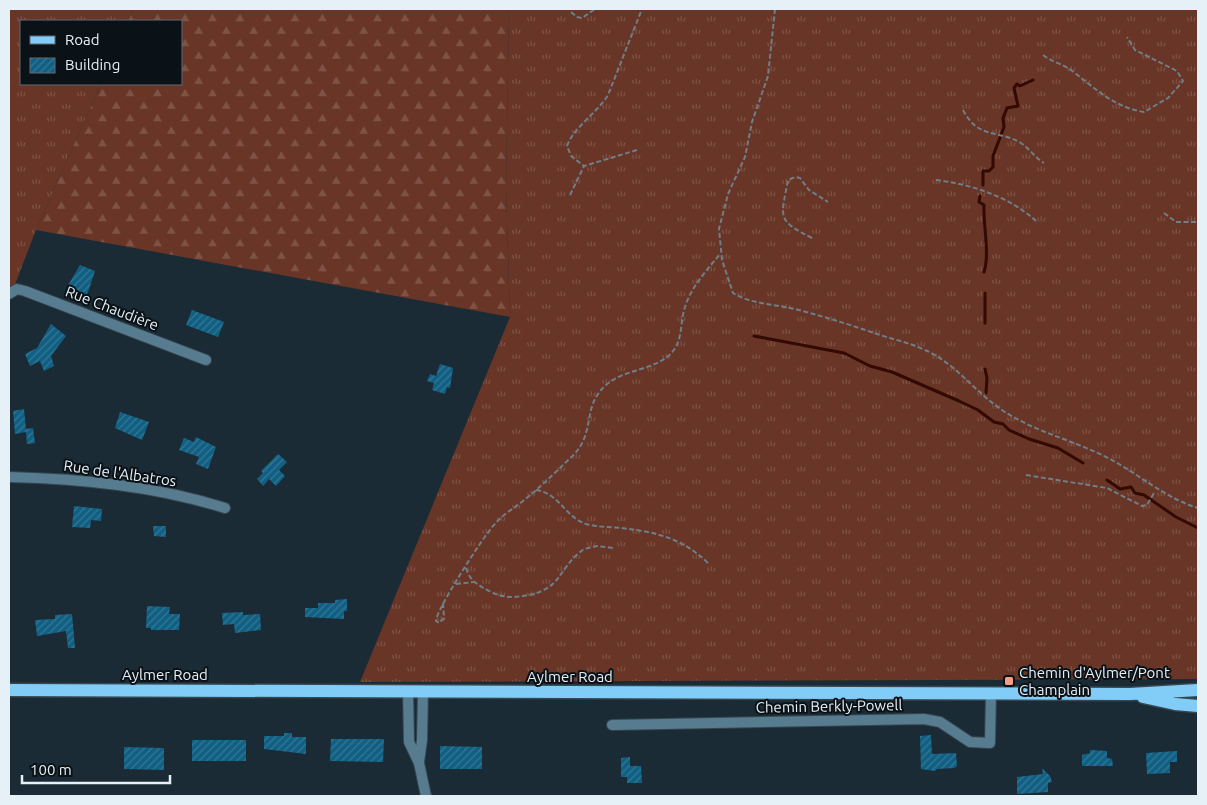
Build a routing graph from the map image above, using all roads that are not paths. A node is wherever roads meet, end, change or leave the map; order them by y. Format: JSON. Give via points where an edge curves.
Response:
{"nodes":[{"id":1,"x":9,"y":294,"type":"edge"},
{"id":2,"x":206,"y":360,"type":"dead end"},
{"id":3,"x":9,"y":477,"type":"edge"},
{"id":4,"x":225,"y":508,"type":"dead end"},
{"id":5,"x":9,"y":690,"type":"edge"},
{"id":6,"x":1198,"y":690,"type":"edge"},
{"id":7,"x":408,"y":691,"type":"junction"},
{"id":8,"x":423,"y":691,"type":"junction"},
{"id":9,"x":991,"y":694,"type":"junction"},
{"id":10,"x":1130,"y":694,"type":"junction"},
{"id":11,"x":1175,"y":704,"type":"junction"},
{"id":12,"x":1198,"y":706,"type":"edge"},
{"id":13,"x":1198,"y":711,"type":"edge"},
{"id":14,"x":612,"y":725,"type":"dead end"},
{"id":15,"x":419,"y":763,"type":"junction"},
{"id":16,"x":426,"y":796,"type":"edge"}],
"edges":[{"from":1,"to":2,"type":"street","name":"Rue Chaudière","via":[[16,289],[25,291]]},
{"from":3,"to":4,"type":"street","name":"Rue de l'Albatros","via":[[142,488]]},
{"from":5,"to":7,"type":"main road","name":"Aylmer Road"},
{"from":6,"to":10,"type":"main road"},
{"from":7,"to":8,"type":"main road","name":"Aylmer Road"},
{"from":7,"to":15,"type":"street","via":[[409,742]]},
{"from":8,"to":9,"type":"main road","name":"Aylmer Road"},
{"from":8,"to":15,"type":"street"},
{"from":9,"to":10,"type":"main road","name":"Aylmer Road"},
{"from":9,"to":14,"type":"street","name":"Chemin Berkly-Powell","via":[[990,743],[970,742],[940,722],[924,719]]},
{"from":10,"to":11,"type":"main road"},
{"from":11,"to":12,"type":"main road"},
{"from":11,"to":13,"type":"main road"},
{"from":15,"to":16,"type":"street"}]}
